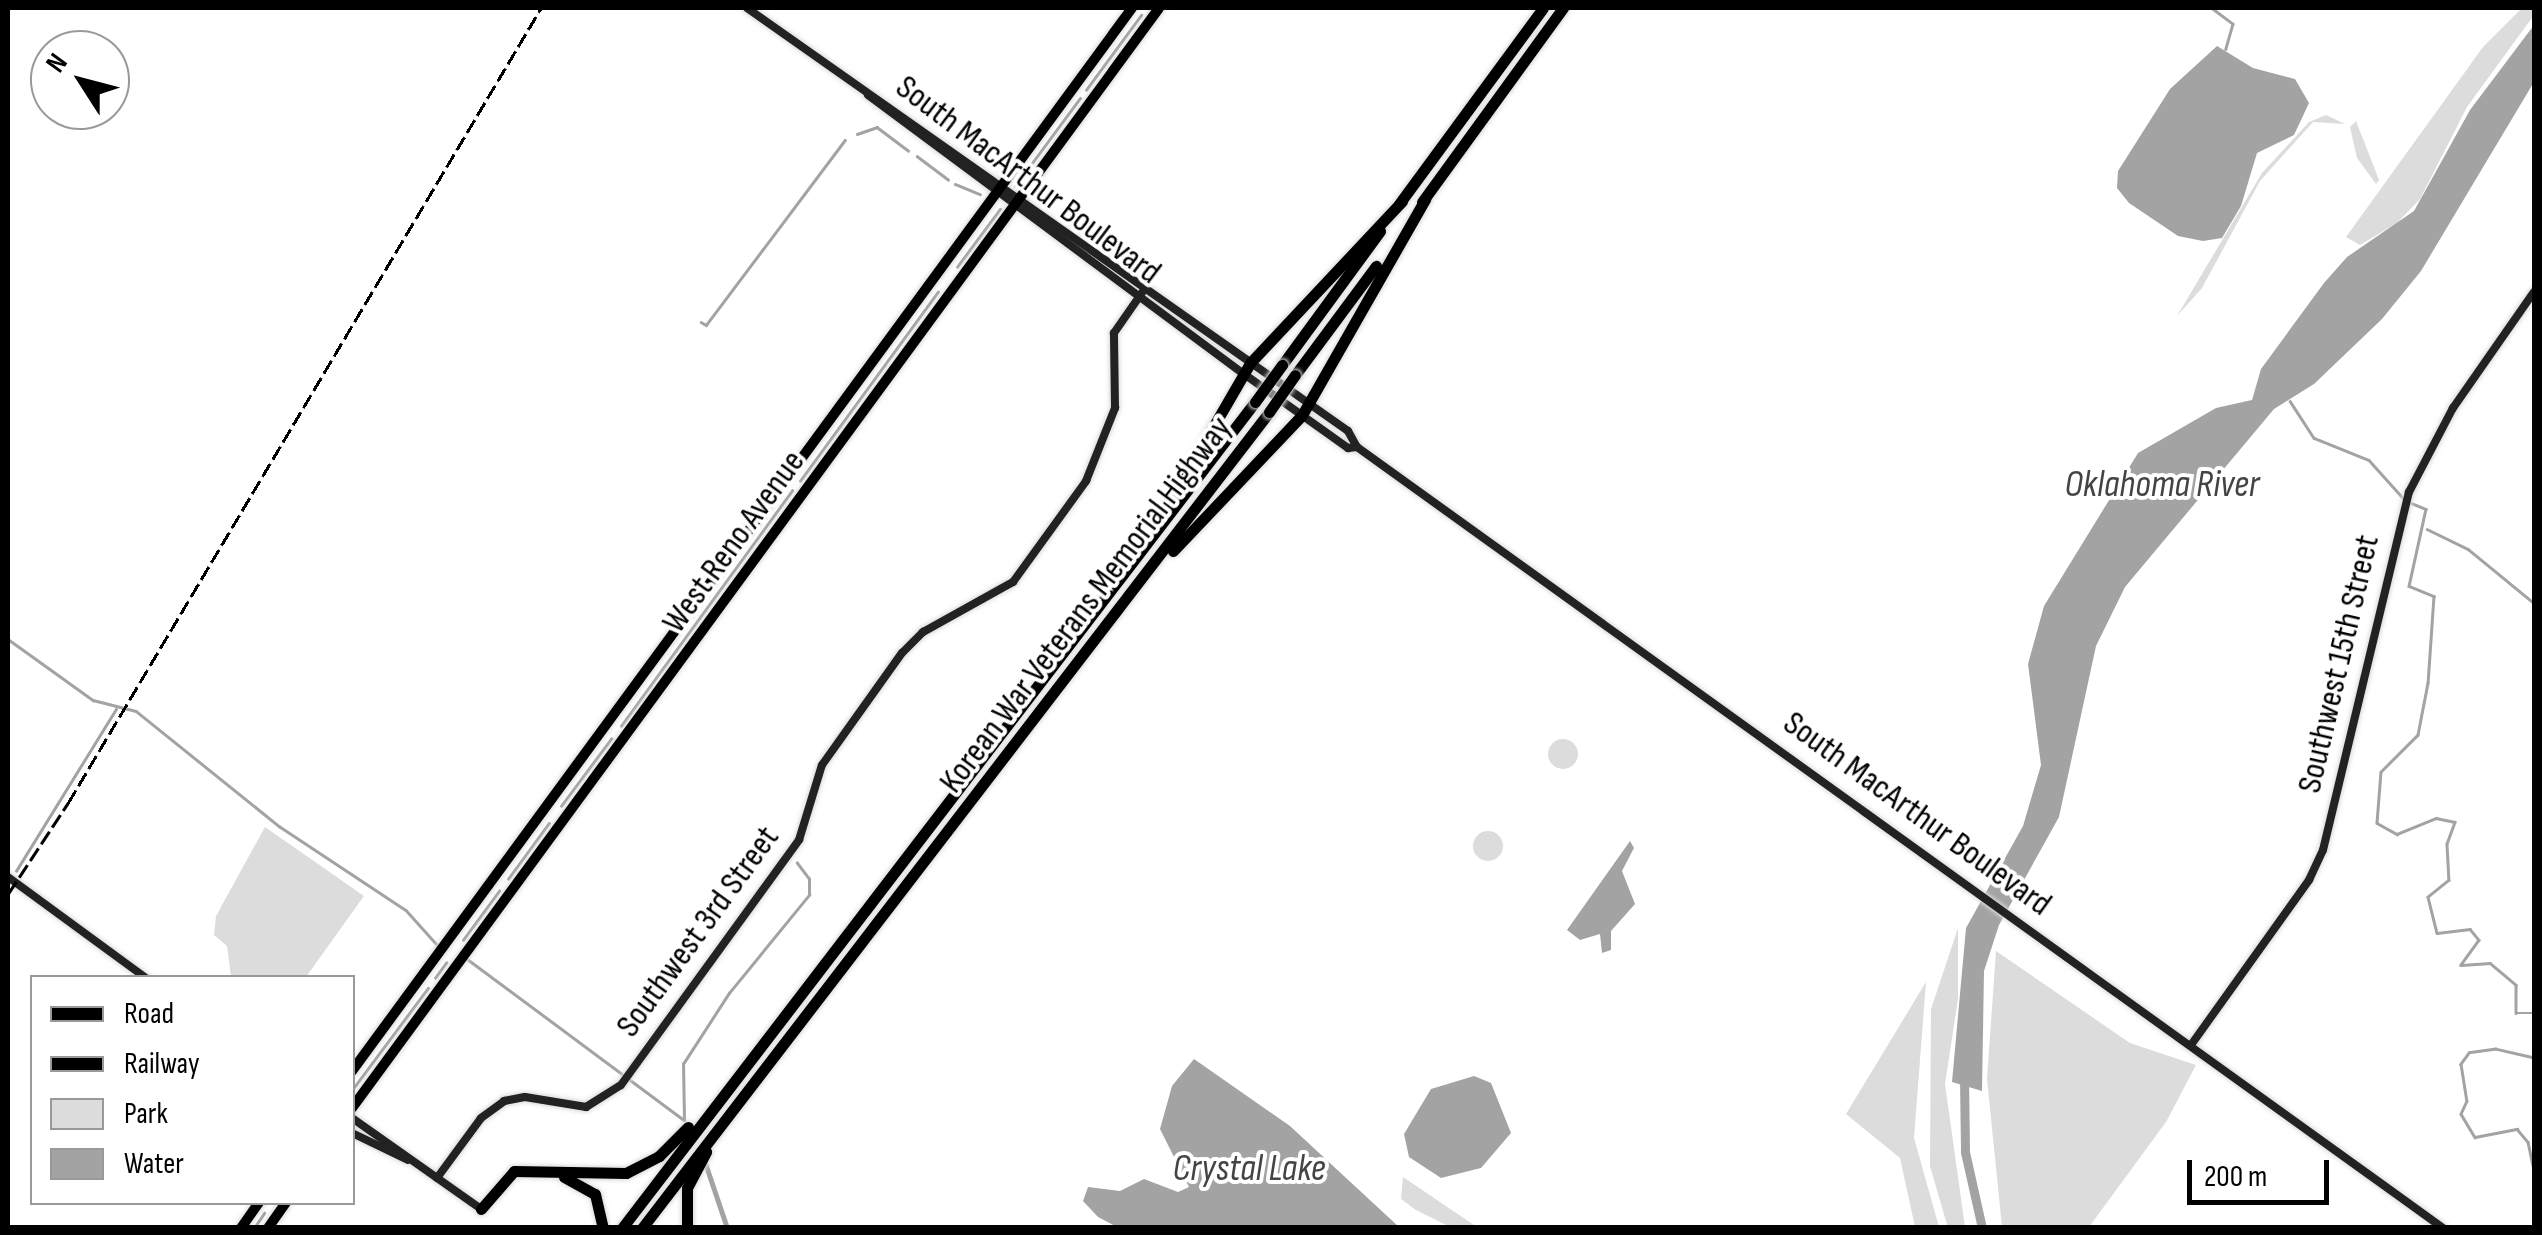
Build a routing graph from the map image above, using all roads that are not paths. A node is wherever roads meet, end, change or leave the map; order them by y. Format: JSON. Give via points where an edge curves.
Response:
{"nodes":[{"id":1,"x":747,"y":8,"type":"edge"},
{"id":2,"x":1132,"y":8,"type":"edge"},
{"id":3,"x":1160,"y":8,"type":"edge"},
{"id":4,"x":1543,"y":8,"type":"edge"},
{"id":5,"x":1563,"y":8,"type":"edge"},
{"id":6,"x":1075,"y":87,"type":"junction"},
{"id":7,"x":868,"y":95,"type":"junction"},
{"id":8,"x":1093,"y":100,"type":"junction"},
{"id":9,"x":933,"y":148,"type":"junction"},
{"id":10,"x":961,"y":155,"type":"junction"},
{"id":11,"x":999,"y":190,"type":"junction"},
{"id":12,"x":1425,"y":199,"type":"junction"},
{"id":13,"x":1402,"y":201,"type":"junction"},
{"id":14,"x":1017,"y":203,"type":"junction"},
{"id":15,"x":1060,"y":241,"type":"junction"},
{"id":16,"x":1083,"y":242,"type":"junction"},
{"id":17,"x":1084,"y":258,"type":"junction"},
{"id":18,"x":1105,"y":258,"type":"junction"},
{"id":19,"x":1146,"y":287,"type":"junction"},
{"id":20,"x":2534,"y":292,"type":"edge"},
{"id":21,"x":1138,"y":297,"type":"junction"},
{"id":22,"x":1247,"y":368,"type":"junction"},
{"id":23,"x":1305,"y":409,"type":"junction"},
{"id":24,"x":1138,"y":560,"type":"junction"},
{"id":25,"x":1155,"y":567,"type":"junction"},
{"id":26,"x":8,"y":877,"type":"edge"},
{"id":27,"x":495,"y":878,"type":"junction"},
{"id":28,"x":512,"y":891,"type":"junction"},
{"id":29,"x":142,"y":975,"type":"edge"},
{"id":30,"x":2191,"y":1045,"type":"junction"},
{"id":31,"x":355,"y":1067,"type":"edge"},
{"id":32,"x":735,"y":1102,"type":"junction"},
{"id":33,"x":713,"y":1103,"type":"junction"},
{"id":34,"x":355,"y":1104,"type":"edge"},
{"id":35,"x":355,"y":1120,"type":"edge"},
{"id":36,"x":355,"y":1134,"type":"edge"},
{"id":37,"x":408,"y":1160,"type":"junction"},
{"id":38,"x":438,"y":1178,"type":"junction"},
{"id":39,"x":259,"y":1205,"type":"edge"},
{"id":40,"x":266,"y":1205,"type":"edge"},
{"id":41,"x":284,"y":1205,"type":"edge"},
{"id":42,"x":481,"y":1209,"type":"junction"},
{"id":43,"x":278,"y":1213,"type":"junction"},
{"id":44,"x":241,"y":1228,"type":"edge"},
{"id":45,"x":268,"y":1228,"type":"edge"},
{"id":46,"x":603,"y":1228,"type":"edge"},
{"id":47,"x":622,"y":1228,"type":"edge"},
{"id":48,"x":642,"y":1228,"type":"edge"},
{"id":49,"x":688,"y":1228,"type":"edge"},
{"id":50,"x":2444,"y":1228,"type":"edge"}],
"edges":[{"from":1,"to":7,"type":"main road"},
{"from":2,"to":6,"type":"main road","name":"West Reno Avenue"},
{"from":3,"to":8,"type":"main road","name":"West Reno Avenue"},
{"from":4,"to":13,"type":"highway","name":"Korean War Veterans Memorial Highway"},
{"from":5,"to":12,"type":"highway","name":"Korean War Veterans Memorial Highway"},
{"from":6,"to":8,"type":"main road"},
{"from":6,"to":11,"type":"main road","name":"West Reno Avenue"},
{"from":7,"to":9,"type":"main road","name":"South MacArthur Boulevard"},
{"from":7,"to":10,"type":"main road","name":"South MacArthur Boulevard"},
{"from":8,"to":14,"type":"main road","name":"West Reno Avenue"},
{"from":9,"to":10,"type":"main road","via":[[956,159]]},
{"from":9,"to":11,"type":"main road","name":"South MacArthur Boulevard"},
{"from":10,"to":11,"type":"main road","name":"South MacArthur Boulevard"},
{"from":11,"to":14,"type":"main road","name":"South MacArthur Boulevard"},
{"from":11,"to":27,"type":"main road","name":"West Reno Avenue"},
{"from":12,"to":23,"type":"highway"},
{"from":12,"to":25,"type":"highway","name":"Korean War Veterans Memorial Highway","bridge":true},
{"from":13,"to":22,"type":"highway"},
{"from":13,"to":24,"type":"highway","name":"Korean War Veterans Memorial Highway","bridge":true},
{"from":14,"to":15,"type":"main road","name":"South MacArthur Boulevard"},
{"from":14,"to":16,"type":"main road","name":"South MacArthur Boulevard"},
{"from":14,"to":28,"type":"main road","name":"West Reno Avenue"},
{"from":15,"to":16,"type":"main road","via":[[1077,247]]},
{"from":15,"to":17,"type":"main road","name":"South MacArthur Boulevard"},
{"from":16,"to":18,"type":"main road","name":"South MacArthur Boulevard"},
{"from":17,"to":18,"type":"main road"},
{"from":17,"to":21,"type":"main road","name":"South MacArthur Boulevard"},
{"from":18,"to":19,"type":"main road","name":"South MacArthur Boulevard"},
{"from":19,"to":21,"type":"main road","name":"Southwest 3rd Street"},
{"from":19,"to":22,"type":"main road","name":"South MacArthur Boulevard"},
{"from":20,"to":30,"type":"main road","name":"Southwest 15th Street","via":[[2453,408],[2418,472],[2397,528],[2323,850],[2309,880]]},
{"from":21,"to":22,"type":"main road","name":"South MacArthur Boulevard"},
{"from":21,"to":38,"type":"main road","name":"Southwest 3rd Street","via":[[1114,334],[1115,408],[1086,480],[1013,582],[922,632],[902,654],[822,765],[799,840],[621,1085],[586,1107],[524,1097],[498,1104]]},
{"from":22,"to":23,"type":"main road","name":"South MacArthur Boulevard"},
{"from":22,"to":24,"type":"highway"},
{"from":23,"to":25,"type":"highway"},
{"from":23,"to":30,"type":"main road","name":"South MacArthur Boulevard","via":[[1348,448],[1357,447]]},
{"from":24,"to":33,"type":"highway","name":"Korean War Veterans Memorial Highway"},
{"from":25,"to":32,"type":"highway","name":"Korean War Veterans Memorial Highway"},
{"from":26,"to":29,"type":"main road"},
{"from":27,"to":28,"type":"main road"},
{"from":27,"to":31,"type":"main road","name":"West Reno Avenue"},
{"from":28,"to":34,"type":"main road","name":"West Reno Avenue"},
{"from":30,"to":50,"type":"main road","name":"South MacArthur Boulevard"},
{"from":32,"to":48,"type":"highway","name":"Korean War Veterans Memorial Highway"},
{"from":32,"to":49,"type":"highway","via":[[690,1180]]},
{"from":33,"to":42,"type":"highway","via":[[643,1167],[610,1175],[518,1169],[501,1179]]},
{"from":33,"to":47,"type":"highway","name":"Korean War Veterans Memorial Highway"},
{"from":35,"to":37,"type":"main road"},
{"from":36,"to":37,"type":"main road"},
{"from":37,"to":38,"type":"main road"},
{"from":38,"to":42,"type":"main road"},
{"from":39,"to":44,"type":"main road"},
{"from":40,"to":43,"type":"main road"},
{"from":41,"to":43,"type":"main road"},
{"from":42,"to":46,"type":"highway","via":[[518,1176],[556,1176],[595,1194]]},
{"from":43,"to":45,"type":"main road"}]}
